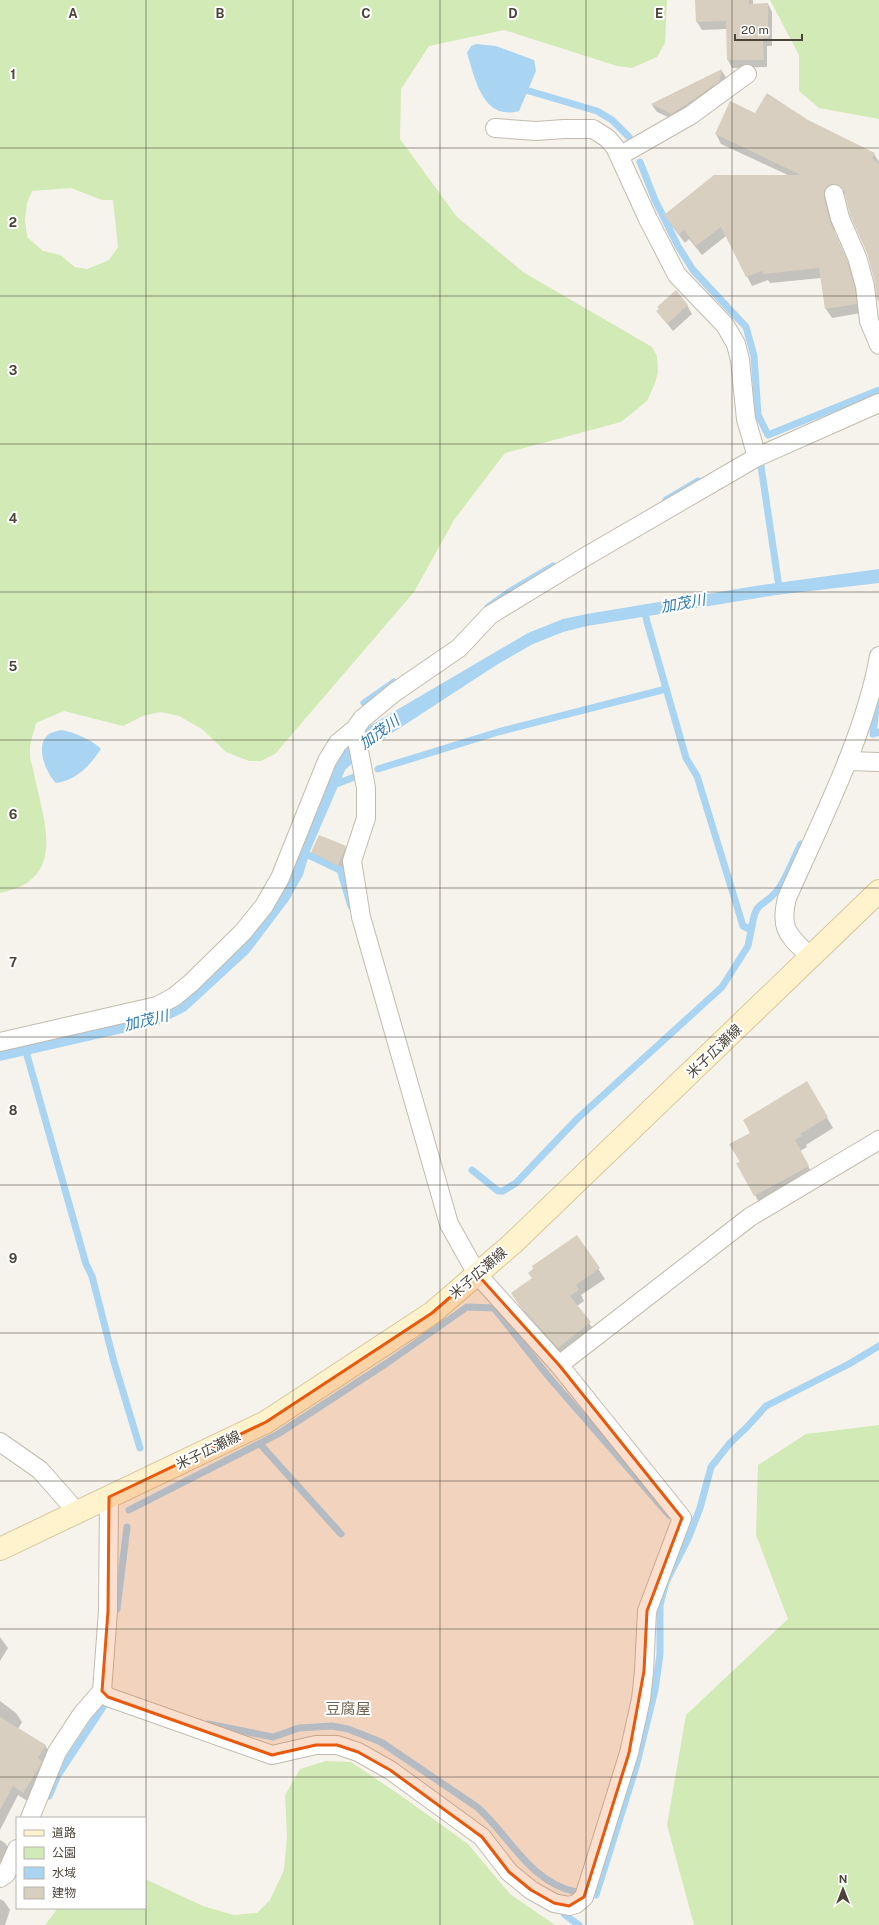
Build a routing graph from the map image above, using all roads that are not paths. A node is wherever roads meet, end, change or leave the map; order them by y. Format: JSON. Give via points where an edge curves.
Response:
{"nodes":[{"id":1,"x":747,"y":74,"type":"dead end"},
{"id":2,"x":495,"y":128,"type":"dead end"},
{"id":3,"x":620,"y":155,"type":"junction"},
{"id":4,"x":834,"y":194,"type":"dead end"},
{"id":5,"x":879,"y":345,"type":"edge"},
{"id":6,"x":879,"y":403,"type":"edge"},
{"id":7,"x":757,"y":457,"type":"junction"},
{"id":8,"x":879,"y":656,"type":"edge"},
{"id":9,"x":355,"y":729,"type":"junction"},
{"id":10,"x":847,"y":761,"type":"junction"},
{"id":11,"x":879,"y":762,"type":"edge"},
{"id":12,"x":879,"y":891,"type":"edge"},
{"id":13,"x":811,"y":958,"type":"junction"},
{"id":14,"x":0,"y":1042,"type":"edge"},
{"id":15,"x":879,"y":1140,"type":"edge"},
{"id":16,"x":477,"y":1274,"type":"junction"},
{"id":17,"x":559,"y":1365,"type":"junction"},
{"id":18,"x":0,"y":1442,"type":"edge"},
{"id":19,"x":109,"y":1497,"type":"junction"},
{"id":20,"x":77,"y":1512,"type":"junction"},
{"id":21,"x":0,"y":1549,"type":"edge"},
{"id":22,"x":102,"y":1691,"type":"junction"},
{"id":23,"x":30,"y":1817,"type":"edge"},
{"id":24,"x":16,"y":1851,"type":"edge"},
{"id":25,"x":0,"y":1878,"type":"edge"}],
"edges":[{"from":1,"to":3,"type":"street","via":[[691,115]]},
{"from":2,"to":3,"type":"street","via":[[536,131],[564,128],[593,129],[606,138]]},
{"from":3,"to":7,"type":"street","via":[[648,219],[677,275],[726,325],[736,344],[746,420]]},
{"from":4,"to":5,"type":"street","via":[[840,218],[857,257],[865,286],[868,321]]},
{"from":6,"to":7,"type":"street"},
{"from":7,"to":9,"type":"street","via":[[490,615],[459,648],[395,692],[362,719]]},
{"from":8,"to":10,"type":"street","via":[[875,681]]},
{"from":9,"to":14,"type":"street","via":[[338,743],[327,761],[280,878],[264,906],[243,932],[174,997],[157,1006]]},
{"from":9,"to":16,"type":"street","via":[[366,788],[366,818],[352,861],[361,917],[450,1224]]},
{"from":10,"to":11,"type":"street"},
{"from":10,"to":13,"type":"street","via":[[787,898],[783,913],[785,928]]},
{"from":12,"to":13,"type":"main road","name":"米子広瀬線"},
{"from":13,"to":16,"type":"main road","name":"米子広瀬線","via":[[512,1244]]},
{"from":15,"to":17,"type":"street","via":[[750,1217]]},
{"from":16,"to":17,"type":"street"},
{"from":16,"to":19,"type":"main road","name":"米子広瀬線","via":[[432,1313],[266,1422]]},
{"from":17,"to":22,"type":"street","via":[[682,1518],[647,1611],[641,1699],[629,1752],[584,1897],[576,1904],[569,1906],[554,1903],[531,1890],[509,1872],[482,1836],[390,1770],[358,1752],[337,1746],[316,1745],[272,1755],[108,1697]]},
{"from":18,"to":20,"type":"street","via":[[40,1470]]},
{"from":19,"to":20,"type":"main road","name":"米子広瀬線"},
{"from":19,"to":22,"type":"street","via":[[108,1611]]},
{"from":20,"to":21,"type":"main road","name":"米子広瀬線"},
{"from":22,"to":23,"type":"street","via":[[82,1714],[57,1752]]},
{"from":24,"to":25,"type":"street","via":[[6,1874]]}]}
